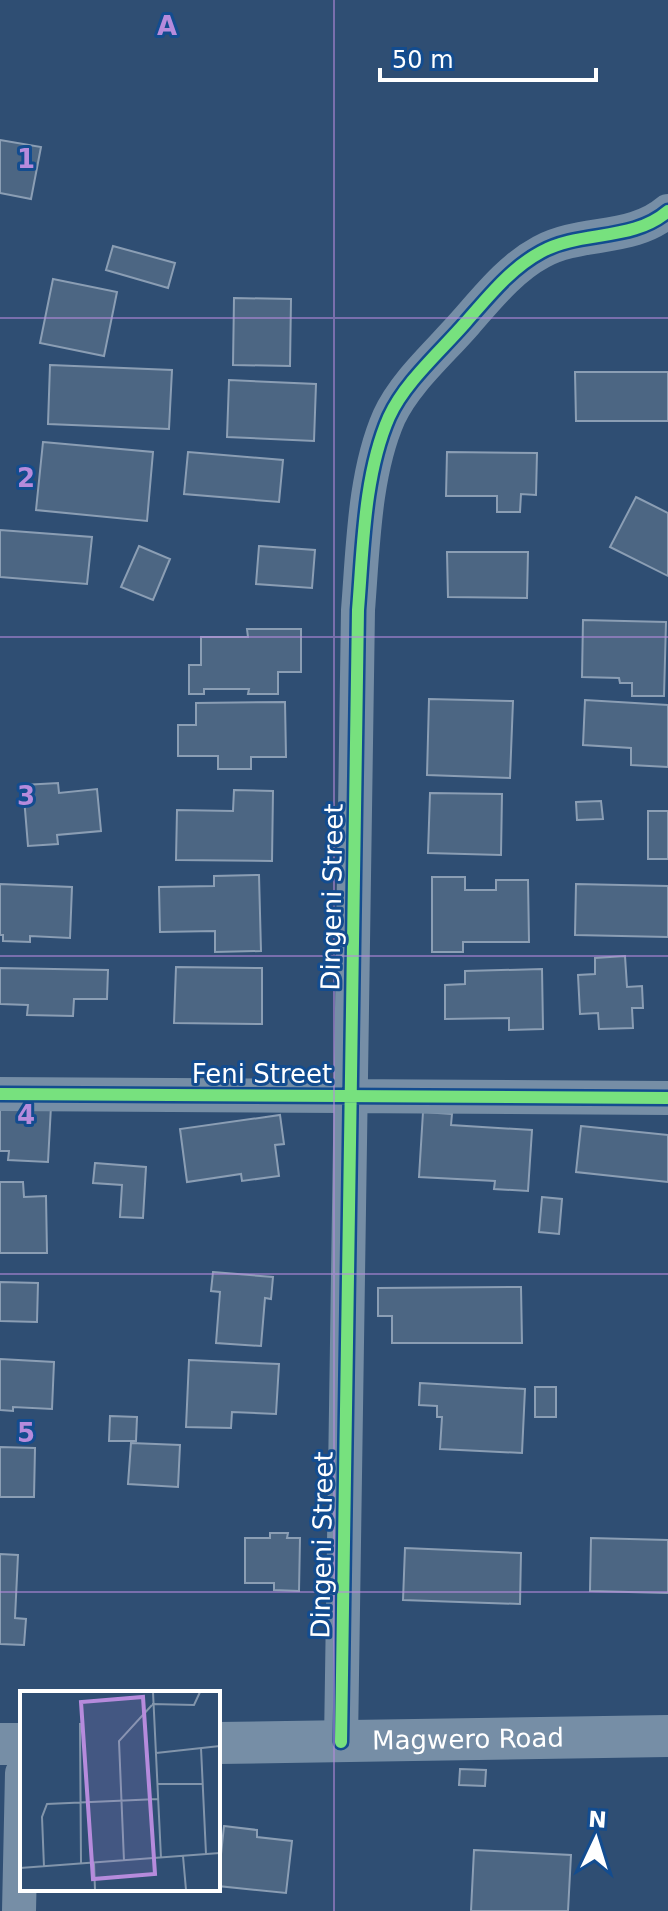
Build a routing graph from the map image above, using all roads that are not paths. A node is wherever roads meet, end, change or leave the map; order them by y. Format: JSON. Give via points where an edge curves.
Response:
{"nodes":[{"id":1,"x":668,"y":211,"type":"edge"},
{"id":2,"x":0,"y":1094,"type":"edge"},
{"id":3,"x":351,"y":1096,"type":"junction"},
{"id":4,"x":668,"y":1098,"type":"edge"},
{"id":5,"x":668,"y":1736,"type":"edge"},
{"id":6,"x":341,"y":1742,"type":"junction"},
{"id":7,"x":220,"y":1743,"type":"edge"},
{"id":8,"x":20,"y":1865,"type":"edge"},
{"id":9,"x":19,"y":1911,"type":"edge"}],
"edges":[{"from":1,"to":3,"type":"street","name":"Dingeni Street","via":[[642,226],[553,247],[524,263],[422,372],[389,417],[365,523],[358,610]]},
{"from":2,"to":3,"type":"street","name":"Feni Street"},
{"from":3,"to":4,"type":"street","name":"Feni Street"},
{"from":3,"to":6,"type":"street","name":"Dingeni Street"},
{"from":5,"to":6,"type":"street","name":"Magwero Road"},
{"from":6,"to":7,"type":"street","name":"Magwero Road"},
{"from":8,"to":9,"type":"street"}]}
